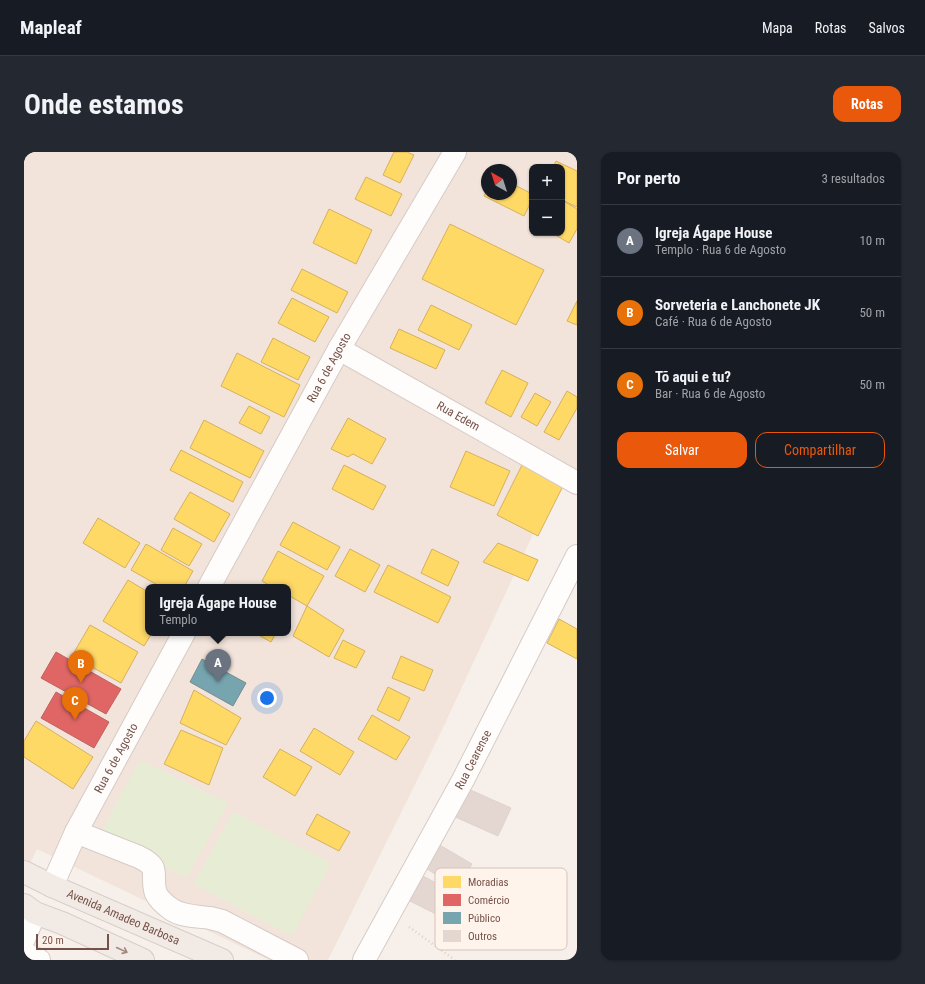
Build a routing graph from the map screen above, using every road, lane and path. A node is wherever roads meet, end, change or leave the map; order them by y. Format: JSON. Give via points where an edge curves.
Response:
{"nodes":[{"id":1,"x":455,"y":152,"type":"edge"},
{"id":2,"x":339,"y":349,"type":"junction"},
{"id":3,"x":577,"y":483,"type":"edge"},
{"id":4,"x":577,"y":556,"type":"edge"},
{"id":5,"x":211,"y":584,"type":"edge"},
{"id":6,"x":182,"y":636,"type":"edge"},
{"id":7,"x":76,"y":832,"type":"junction"},
{"id":8,"x":24,"y":872,"type":"edge"},
{"id":9,"x":52,"y":886,"type":"junction"},
{"id":10,"x":29,"y":909,"type":"edge"},
{"id":11,"x":389,"y":913,"type":"junction"},
{"id":12,"x":24,"y":939,"type":"edge"},
{"id":13,"x":435,"y":946,"type":"edge"},
{"id":14,"x":441,"y":950,"type":"edge"},
{"id":15,"x":24,"y":953,"type":"edge"},
{"id":16,"x":39,"y":960,"type":"edge"},
{"id":17,"x":143,"y":960,"type":"edge"},
{"id":18,"x":222,"y":960,"type":"edge"},
{"id":19,"x":297,"y":960,"type":"edge"},
{"id":20,"x":364,"y":960,"type":"edge"},
{"id":21,"x":455,"y":960,"type":"edge"}],
"edges":[{"from":1,"to":2,"type":"street","name":"Rua 6 de Agosto"},
{"from":2,"to":3,"type":"street","name":"Rua Edem"},
{"from":2,"to":5,"type":"street","name":"Rua 6 de Agosto"},
{"from":4,"to":11,"type":"street","name":"Rua Cearense","via":[[462,780]]},
{"from":6,"to":7,"type":"street","name":"Rua 6 de Agosto"},
{"from":7,"to":9,"type":"street","name":"Rua 6 de Agosto"},
{"from":7,"to":19,"type":"street","via":[[151,864],[155,891],[172,910],[222,921]]},
{"from":8,"to":9,"type":"main road","name":"Avenida Amadeo Barbosa"},
{"from":9,"to":18,"type":"main road","name":"Avenida Amadeo Barbosa"},
{"from":10,"to":12,"type":"street"},
{"from":10,"to":17,"type":"main road","one_way":true},
{"from":11,"to":13,"type":"path"},
{"from":11,"to":20,"type":"street","name":"Rua Cearense"},
{"from":14,"to":21,"type":"path"},
{"from":15,"to":16,"type":"street"}]}
